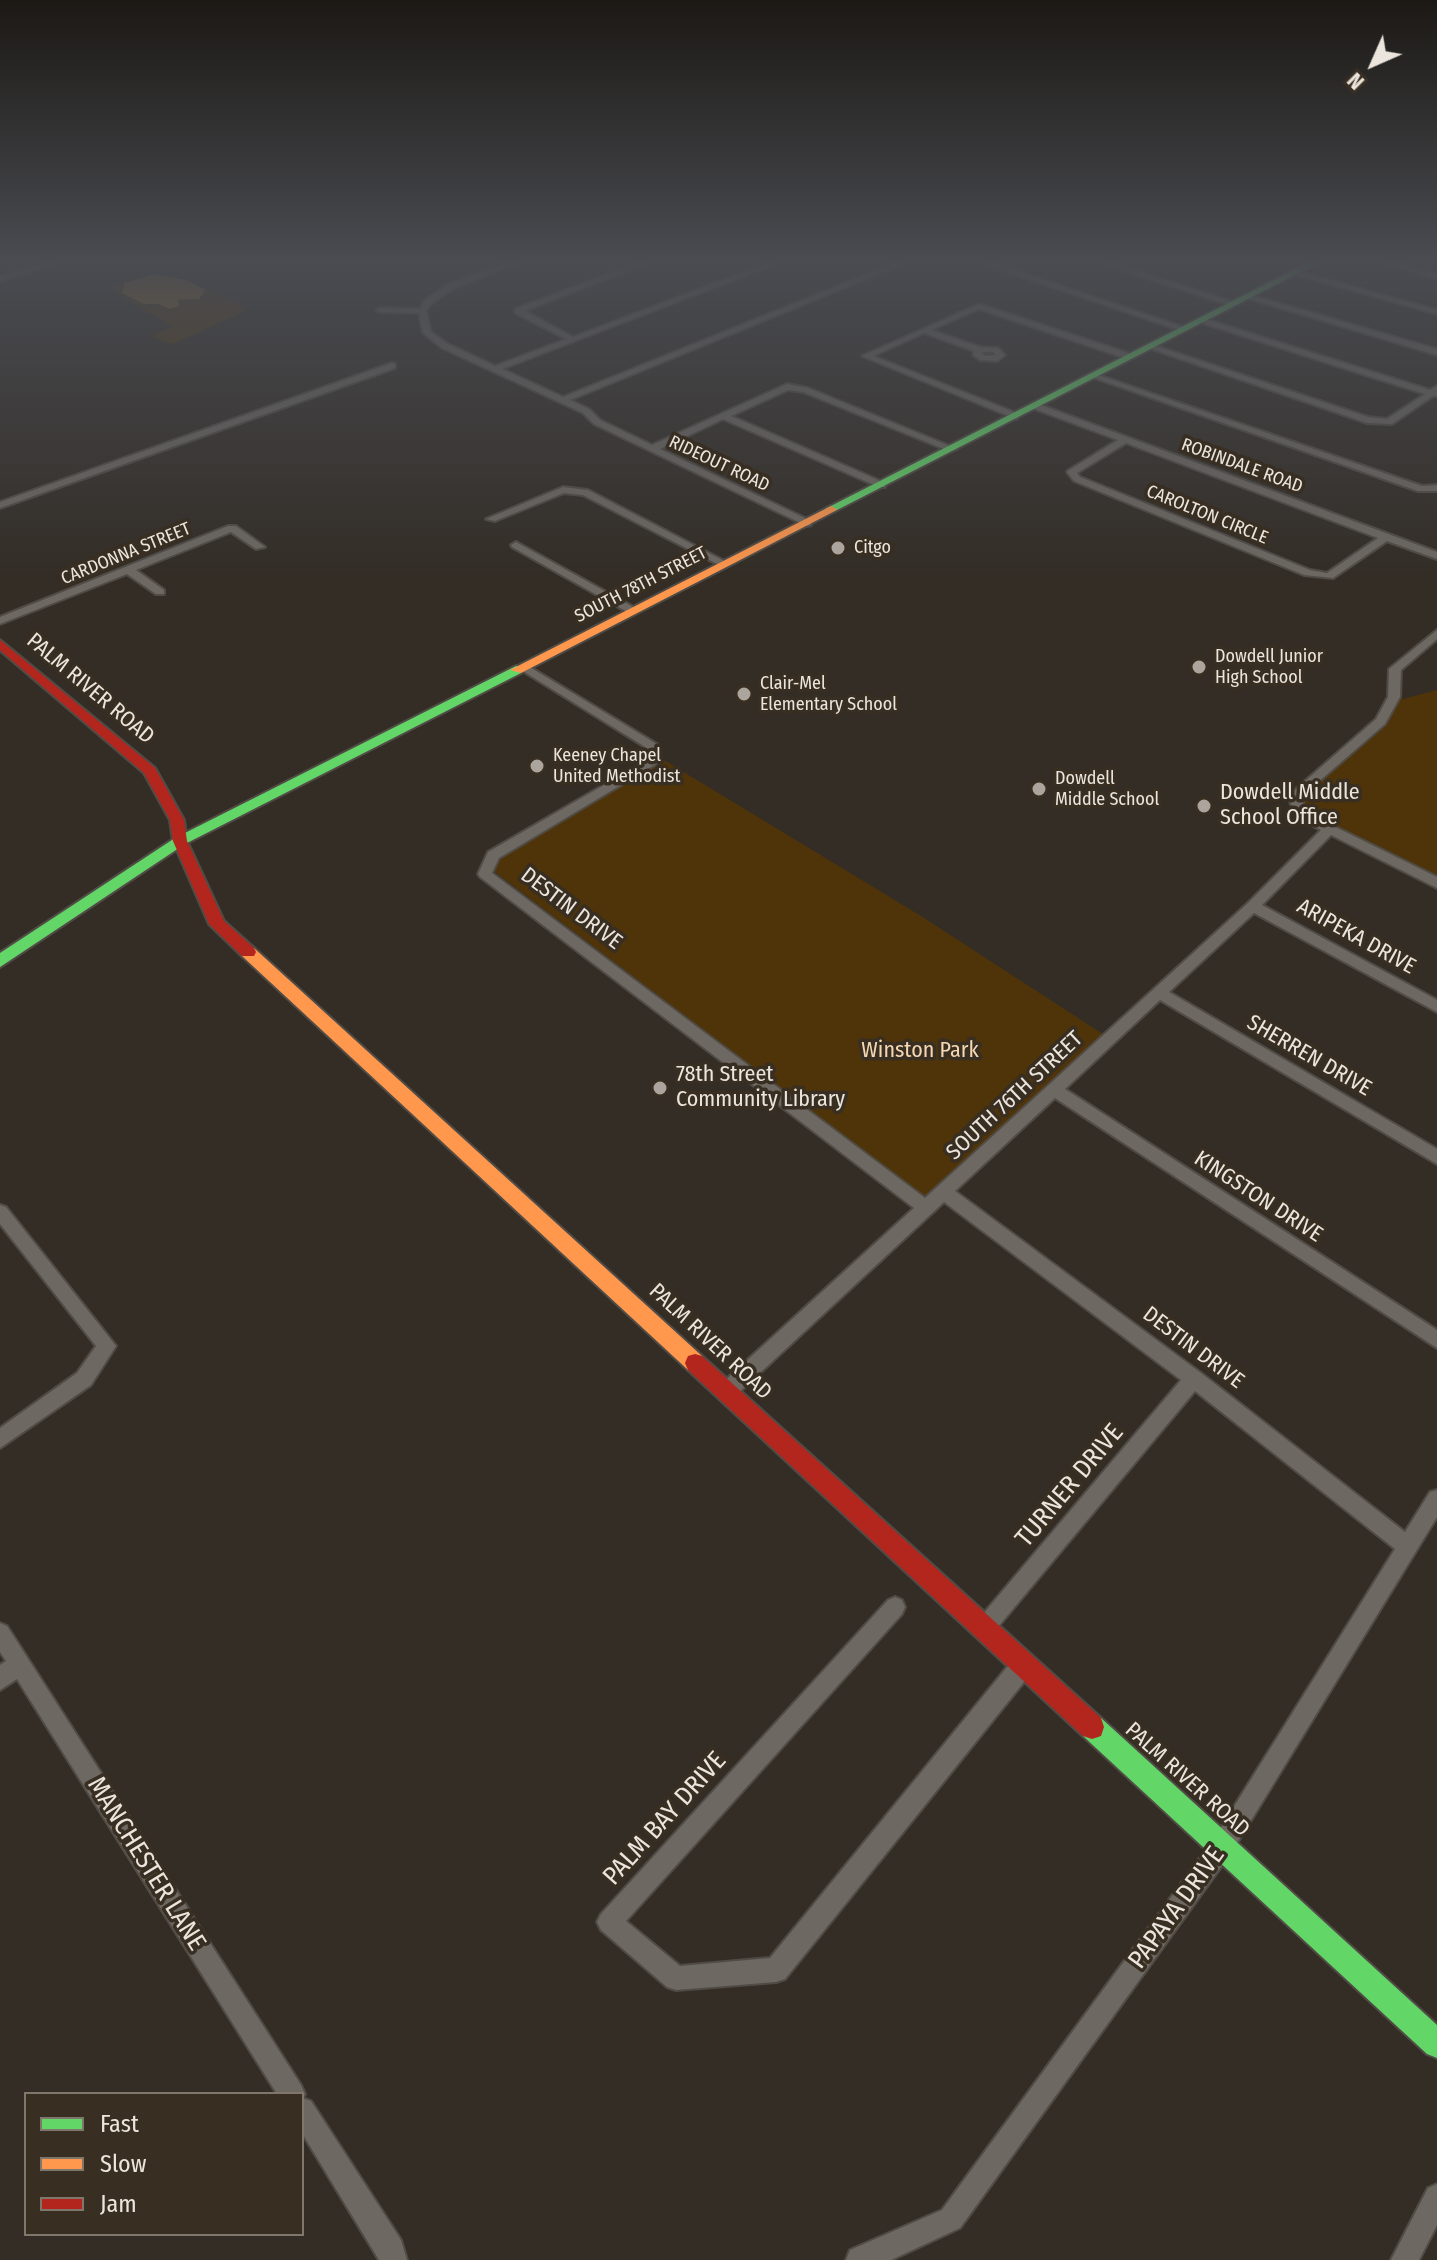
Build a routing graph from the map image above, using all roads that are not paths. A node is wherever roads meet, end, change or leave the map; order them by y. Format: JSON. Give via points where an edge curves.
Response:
{"nodes":[{"id":1,"x":382,"y":369,"type":"edge"},
{"id":2,"x":496,"y":369,"type":"edge"},
{"id":3,"x":639,"y":369,"type":"edge"},
{"id":4,"x":900,"y":369,"type":"edge"},
{"id":5,"x":1106,"y":369,"type":"edge"},
{"id":6,"x":1217,"y":369,"type":"edge"},
{"id":7,"x":1354,"y":369,"type":"edge"},
{"id":8,"x":1095,"y":375,"type":"junction"},
{"id":9,"x":1435,"y":392,"type":"edge"},
{"id":10,"x":563,"y":400,"type":"junction"},
{"id":11,"x":1035,"y":406,"type":"junction"},
{"id":12,"x":723,"y":416,"type":"junction"},
{"id":13,"x":1016,"y":416,"type":"junction"},
{"id":14,"x":1124,"y":440,"type":"junction"},
{"id":15,"x":651,"y":449,"type":"junction"},
{"id":16,"x":952,"y":449,"type":"junction"},
{"id":17,"x":882,"y":485,"type":"junction"},
{"id":18,"x":1437,"y":488,"type":"edge"},
{"id":19,"x":0,"y":505,"type":"edge"},
{"id":20,"x":491,"y":519,"type":"dead end"},
{"id":21,"x":807,"y":523,"type":"junction"},
{"id":22,"x":1386,"y":537,"type":"junction"},
{"id":23,"x":516,"y":545,"type":"dead end"},
{"id":24,"x":260,"y":547,"type":"dead end"},
{"id":25,"x":1437,"y":556,"type":"edge"},
{"id":26,"x":725,"y":564,"type":"junction"},
{"id":27,"x":129,"y":570,"type":"junction"},
{"id":28,"x":160,"y":592,"type":"dead end"},
{"id":29,"x":633,"y":611,"type":"junction"},
{"id":30,"x":0,"y":621,"type":"edge"},
{"id":31,"x":1437,"y":633,"type":"edge"},
{"id":32,"x":0,"y":644,"type":"edge"},
{"id":33,"x":524,"y":668,"type":"junction"},
{"id":34,"x":1329,"y":830,"type":"junction"},
{"id":35,"x":180,"y":841,"type":"junction"},
{"id":36,"x":1437,"y":883,"type":"edge"},
{"id":37,"x":1253,"y":906,"type":"junction"},
{"id":38,"x":0,"y":961,"type":"edge"},
{"id":39,"x":1159,"y":993,"type":"junction"},
{"id":40,"x":1437,"y":1007,"type":"edge"},
{"id":41,"x":1054,"y":1090,"type":"junction"},
{"id":42,"x":1437,"y":1157,"type":"edge"},
{"id":43,"x":943,"y":1192,"type":"junction"},
{"id":44,"x":926,"y":1208,"type":"junction"},
{"id":45,"x":2,"y":1217,"type":"edge"},
{"id":46,"x":1437,"y":1340,"type":"edge"},
{"id":47,"x":1194,"y":1379,"type":"junction"},
{"id":48,"x":727,"y":1391,"type":"junction"},
{"id":49,"x":0,"y":1439,"type":"edge"},
{"id":50,"x":1437,"y":1499,"type":"edge"},
{"id":51,"x":1409,"y":1547,"type":"junction"},
{"id":52,"x":895,"y":1607,"type":"dead end"},
{"id":53,"x":985,"y":1627,"type":"junction"},
{"id":54,"x":0,"y":1633,"type":"edge"},
{"id":55,"x":19,"y":1664,"type":"junction"},
{"id":56,"x":1024,"y":1664,"type":"junction"},
{"id":57,"x":0,"y":1679,"type":"edge"},
{"id":58,"x":1223,"y":1845,"type":"junction"},
{"id":59,"x":1437,"y":2044,"type":"edge"},
{"id":60,"x":291,"y":2092,"type":"edge"},
{"id":61,"x":304,"y":2113,"type":"edge"},
{"id":62,"x":1437,"y":2197,"type":"edge"},
{"id":63,"x":393,"y":2260,"type":"edge"},
{"id":64,"x":860,"y":2260,"type":"edge"},
{"id":65,"x":1405,"y":2260,"type":"edge"}],
"edges":[{"from":1,"to":19,"type":"street"},
{"from":2,"to":10,"type":"street","name":"RIDEOUT ROAD"},
{"from":3,"to":10,"type":"street"},
{"from":4,"to":13,"type":"street"},
{"from":5,"to":8,"type":"street","name":"SOUTH 78TH STREET"},
{"from":6,"to":9,"type":"street","via":[[1367,420],[1389,422]]},
{"from":7,"to":9,"type":"street"},
{"from":8,"to":11,"type":"street","name":"SOUTH 78TH STREET"},
{"from":8,"to":18,"type":"street","via":[[1421,489]]},
{"from":10,"to":15,"type":"street","name":"RIDEOUT ROAD"},
{"from":11,"to":13,"type":"street","name":"SOUTH 78TH STREET"},
{"from":11,"to":14,"type":"street","name":"ROBINDALE ROAD"},
{"from":12,"to":15,"type":"street"},
{"from":12,"to":16,"type":"street","via":[[787,387]]},
{"from":12,"to":17,"type":"street"},
{"from":13,"to":16,"type":"street","name":"SOUTH 78TH STREET"},
{"from":14,"to":22,"type":"street","name":"ROBINDALE ROAD"},
{"from":14,"to":22,"type":"street","name":"CAROLTON CIRCLE","via":[[1072,472],[1077,479],[1308,573],[1329,576]]},
{"from":15,"to":21,"type":"street","name":"RIDEOUT ROAD"},
{"from":16,"to":17,"type":"street","name":"SOUTH 78TH STREET"},
{"from":17,"to":21,"type":"street","name":"SOUTH 78TH STREET"},
{"from":20,"to":26,"type":"street","via":[[563,490],[585,492]]},
{"from":21,"to":26,"type":"street","name":"SOUTH 78TH STREET"},
{"from":22,"to":25,"type":"street","name":"ROBINDALE ROAD"},
{"from":23,"to":29,"type":"street"},
{"from":24,"to":27,"type":"street","name":"CARDONNA STREET","via":[[232,528]]},
{"from":26,"to":29,"type":"street","name":"SOUTH 78TH STREET"},
{"from":27,"to":28,"type":"street"},
{"from":27,"to":30,"type":"street","name":"CARDONNA STREET"},
{"from":29,"to":33,"type":"street","name":"SOUTH 78TH STREET"},
{"from":31,"to":34,"type":"street","via":[[1395,669],[1394,697],[1381,721],[1294,796],[1301,815]]},
{"from":32,"to":35,"type":"street","name":"PALM RIVER ROAD","via":[[150,771],[177,820]]},
{"from":33,"to":35,"type":"street","name":"SOUTH 78TH STREET"},
{"from":33,"to":44,"type":"street","name":"DESTIN DRIVE","via":[[656,749],[655,761],[493,855],[485,874]]},
{"from":34,"to":36,"type":"street"},
{"from":34,"to":37,"type":"street","name":"SOUTH 76TH STREET"},
{"from":35,"to":38,"type":"street","name":"SOUTH 78TH STREET"},
{"from":35,"to":48,"type":"street","name":"PALM RIVER ROAD","via":[[217,924]]},
{"from":37,"to":39,"type":"street","name":"SOUTH 76TH STREET"},
{"from":37,"to":40,"type":"street","name":"ARIPEKA DRIVE"},
{"from":39,"to":41,"type":"street","name":"SOUTH 76TH STREET"},
{"from":39,"to":42,"type":"street","name":"SHERREN DRIVE"},
{"from":41,"to":43,"type":"street","name":"SOUTH 76TH STREET"},
{"from":41,"to":46,"type":"street","name":"KINGSTON DRIVE"},
{"from":43,"to":44,"type":"street","name":"SOUTH 76TH STREET"},
{"from":43,"to":47,"type":"street","name":"DESTIN DRIVE"},
{"from":44,"to":48,"type":"street","name":"SOUTH 76TH STREET"},
{"from":45,"to":49,"type":"street","via":[[107,1346],[84,1379]]},
{"from":47,"to":51,"type":"street","name":"DESTIN DRIVE"},
{"from":47,"to":53,"type":"street","name":"TURNER DRIVE"},
{"from":48,"to":53,"type":"street","name":"PALM RIVER ROAD"},
{"from":50,"to":51,"type":"street","name":"PAPAYA DRIVE"},
{"from":51,"to":58,"type":"street","name":"PAPAYA DRIVE"},
{"from":52,"to":56,"type":"street","name":"PALM BAY DRIVE","via":[[609,1922],[676,1978],[776,1970]]},
{"from":53,"to":56,"type":"street","name":"PALM RIVER ROAD"},
{"from":54,"to":55,"type":"street","name":"MANCHESTER LANE"},
{"from":55,"to":57,"type":"street"},
{"from":55,"to":60,"type":"street","name":"MANCHESTER LANE"},
{"from":56,"to":58,"type":"street","name":"PALM RIVER ROAD"},
{"from":58,"to":59,"type":"street","name":"PALM RIVER ROAD"},
{"from":58,"to":64,"type":"street","name":"PAPAYA DRIVE","via":[[951,2219]]},
{"from":61,"to":63,"type":"street"},
{"from":62,"to":65,"type":"street"}]}
